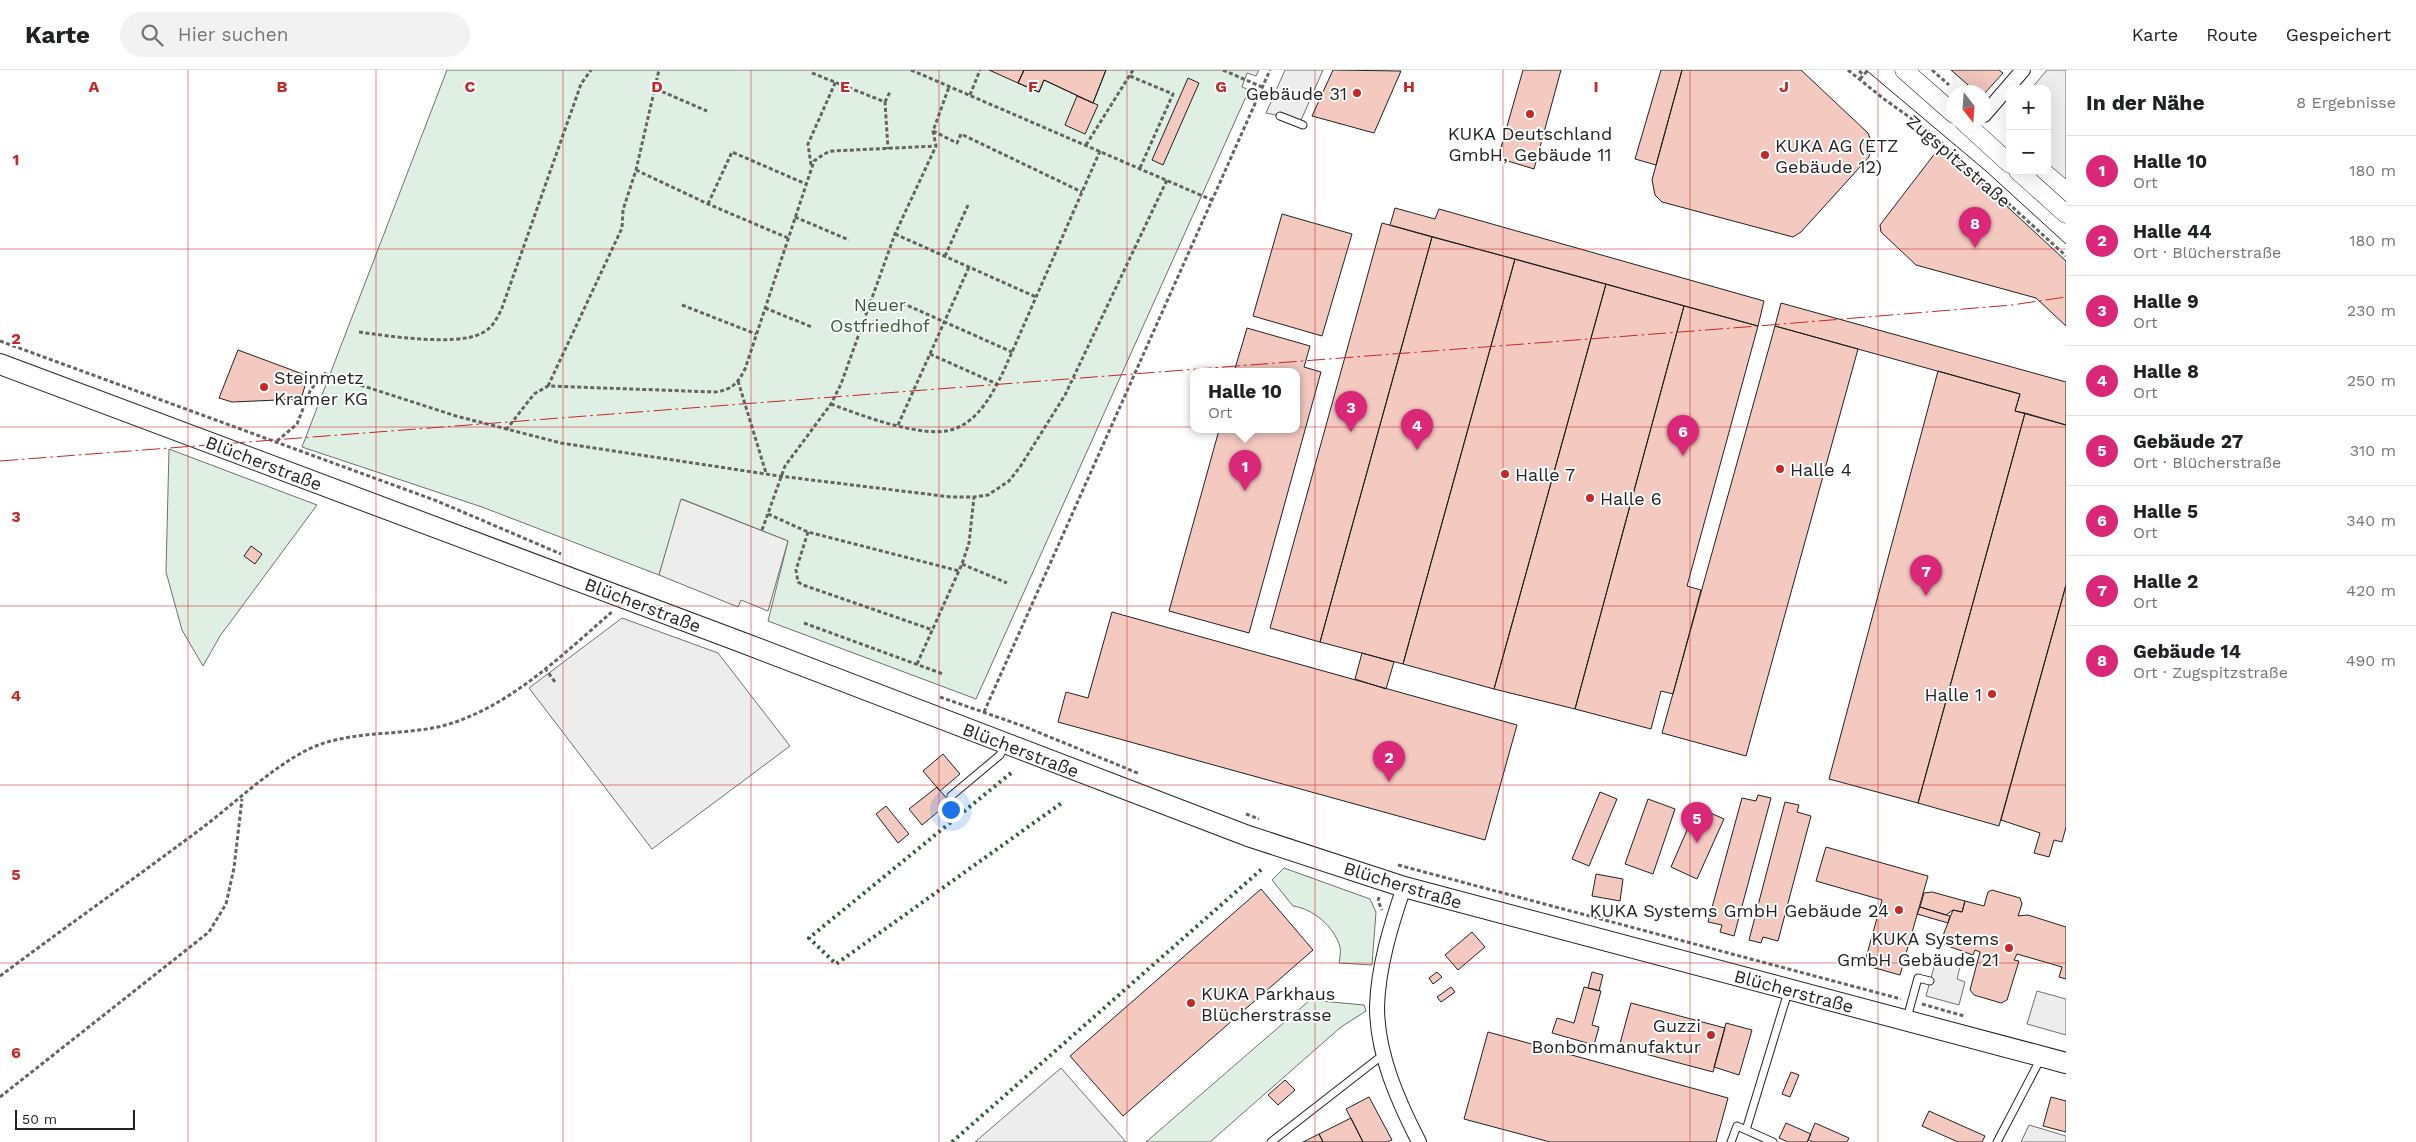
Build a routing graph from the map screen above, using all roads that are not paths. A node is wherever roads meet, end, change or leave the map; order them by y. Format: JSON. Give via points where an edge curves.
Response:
{"nodes":[{"id":1,"x":1904,"y":70,"type":"edge"},
{"id":2,"x":2023,"y":70,"type":"edge"},
{"id":3,"x":1946,"y":107,"type":"edge"},
{"id":4,"x":1991,"y":107,"type":"edge"},
{"id":5,"x":1280,"y":116,"type":"dead end"},
{"id":6,"x":1303,"y":125,"type":"dead end"},
{"id":7,"x":1975,"y":130,"type":"edge"},
{"id":8,"x":2006,"y":160,"type":"edge"},
{"id":9,"x":2022,"y":175,"type":"edge"},
{"id":10,"x":2066,"y":214,"type":"edge"},
{"id":11,"x":0,"y":364,"type":"edge"},
{"id":12,"x":1005,"y":744,"type":"junction"},
{"id":13,"x":951,"y":796,"type":"dead end"},
{"id":14,"x":1404,"y":887,"type":"junction"},
{"id":15,"x":1930,"y":981,"type":"dead end"},
{"id":16,"x":1789,"y":990,"type":"junction"},
{"id":17,"x":1906,"y":1021,"type":"junction"},
{"id":18,"x":1384,"y":1054,"type":"junction"},
{"id":19,"x":2041,"y":1057,"type":"junction"},
{"id":20,"x":2066,"y":1064,"type":"edge"},
{"id":21,"x":1746,"y":1130,"type":"junction"},
{"id":22,"x":1271,"y":1142,"type":"edge"},
{"id":23,"x":1419,"y":1142,"type":"edge"},
{"id":24,"x":1731,"y":1142,"type":"edge"},
{"id":25,"x":1773,"y":1142,"type":"edge"},
{"id":26,"x":1997,"y":1142,"type":"edge"}],
"edges":[{"from":1,"to":3,"type":"street","name":"Zugspitzstraße"},
{"from":2,"to":4,"type":"street"},
{"from":5,"to":6,"type":"lane"},
{"from":7,"to":8,"type":"street","name":"Zugspitzstraße"},
{"from":9,"to":10,"type":"street","name":"Zugspitzstraße"},
{"from":11,"to":12,"type":"main road","name":"Blücherstraße"},
{"from":12,"to":13,"type":"lane","via":[[1000,755]]},
{"from":12,"to":14,"type":"main road","name":"Blücherstraße","via":[[1248,836]]},
{"from":14,"to":16,"type":"main road","name":"Blücherstraße"},
{"from":14,"to":18,"type":"street","via":[[1378,990],[1379,1033]]},
{"from":15,"to":17,"type":"lane","via":[[1918,978]]},
{"from":16,"to":17,"type":"main road","name":"Blücherstraße"},
{"from":16,"to":21,"type":"lane"},
{"from":17,"to":19,"type":"main road","name":"Blücherstraße"},
{"from":18,"to":22,"type":"lane"},
{"from":18,"to":23,"type":"street","via":[[1405,1114]]},
{"from":19,"to":20,"type":"main road","name":"Blücherstraße"},
{"from":19,"to":26,"type":"lane"},
{"from":21,"to":24,"type":"lane","via":[[1737,1126]]},
{"from":21,"to":25,"type":"lane"}]}
